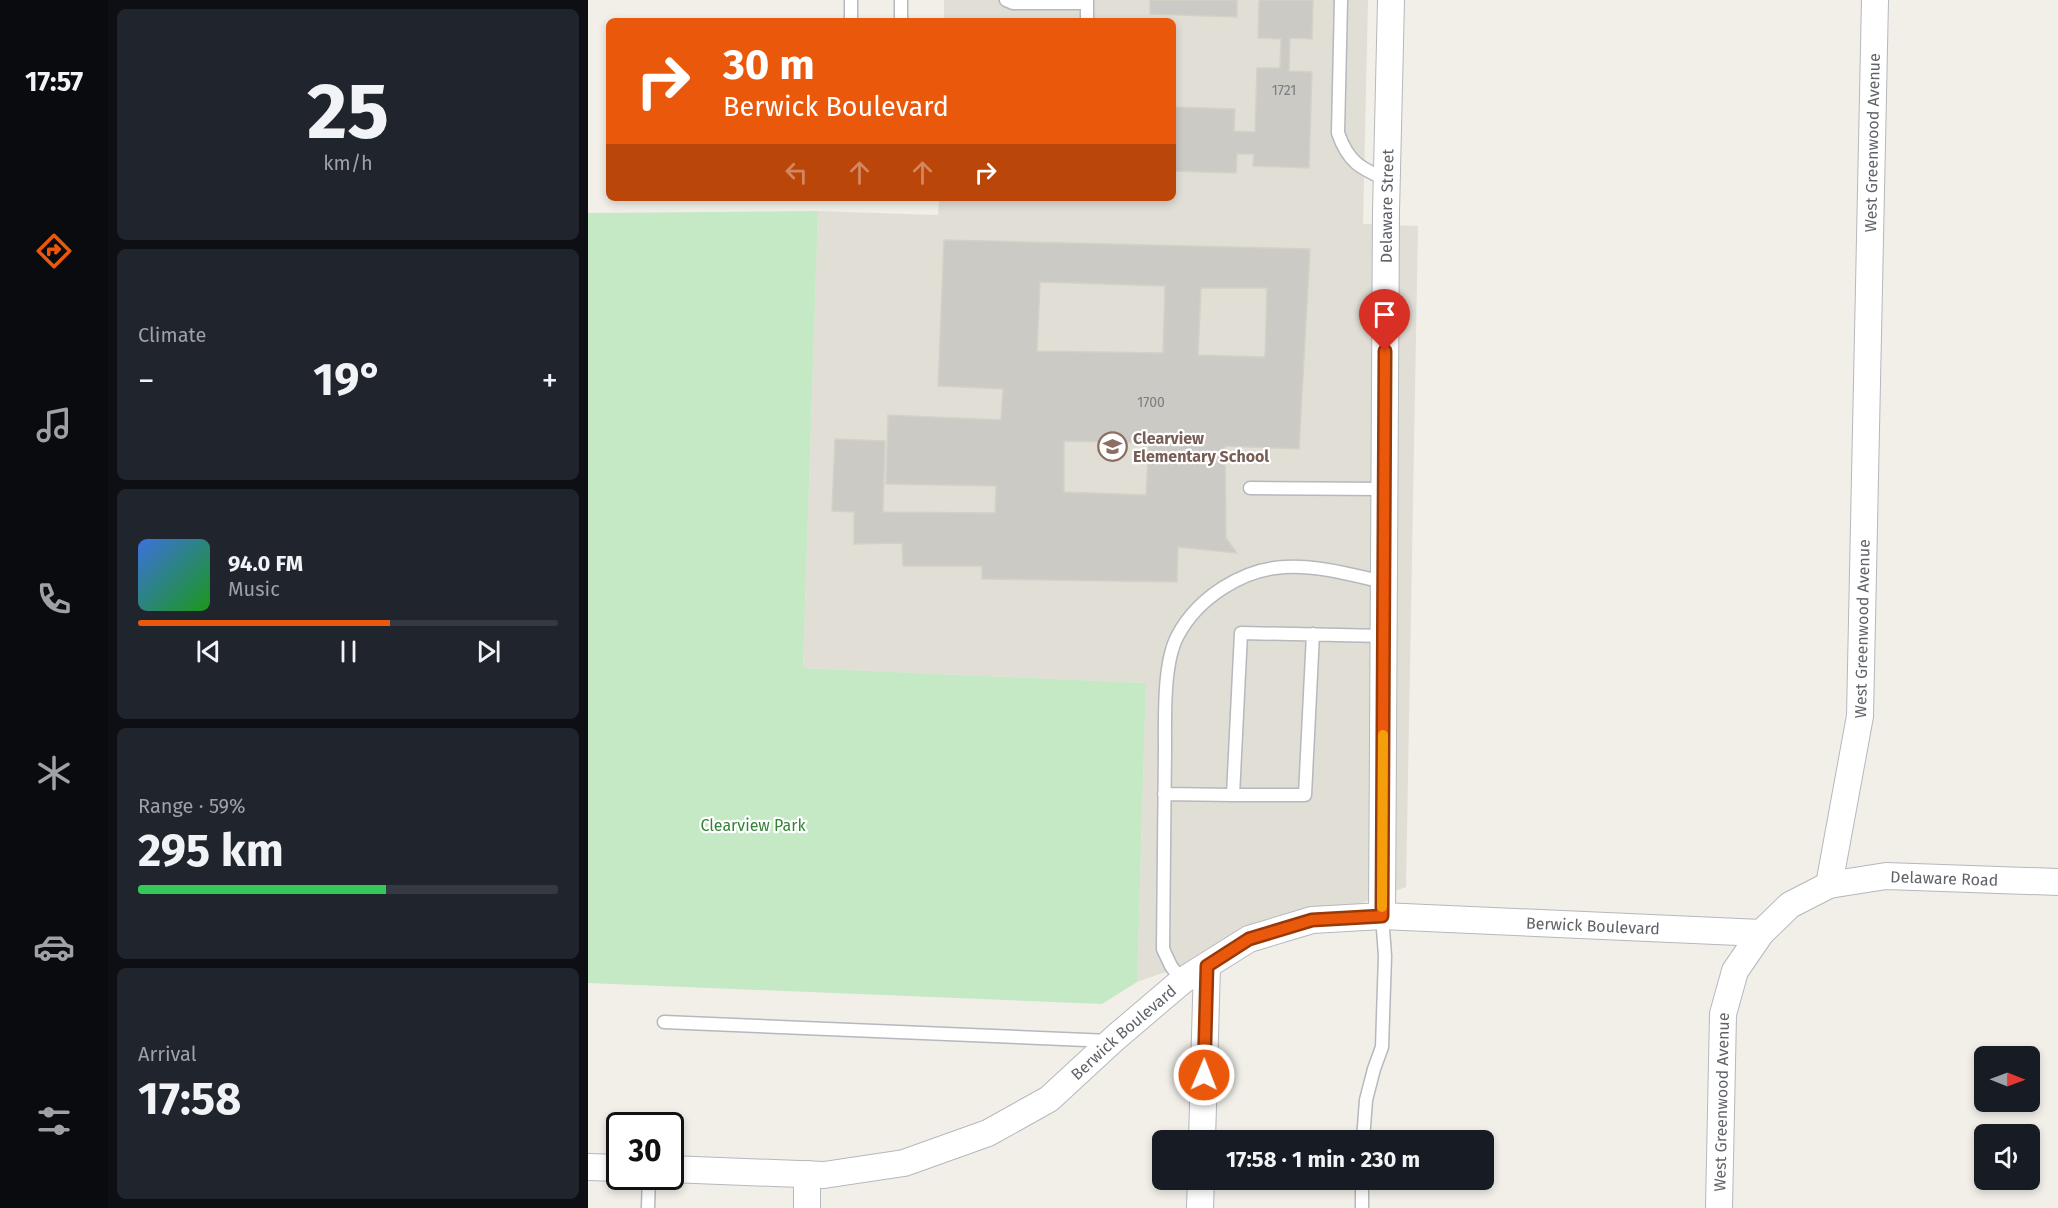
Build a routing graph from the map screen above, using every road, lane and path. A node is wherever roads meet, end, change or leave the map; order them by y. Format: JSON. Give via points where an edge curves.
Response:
{"nodes":[{"id":1,"x":851,"y":0,"type":"edge"},
{"id":2,"x":902,"y":0,"type":"edge"},
{"id":3,"x":1006,"y":0,"type":"edge"},
{"id":4,"x":1341,"y":0,"type":"edge"},
{"id":5,"x":1391,"y":0,"type":"edge"},
{"id":6,"x":1875,"y":0,"type":"edge"},
{"id":7,"x":1087,"y":1,"type":"edge"},
{"id":8,"x":851,"y":18,"type":"edge"},
{"id":9,"x":901,"y":18,"type":"edge"},
{"id":10,"x":1087,"y":18,"type":"edge"},
{"id":11,"x":1387,"y":180,"type":"junction"},
{"id":12,"x":1250,"y":488,"type":"dead end"},
{"id":13,"x":1384,"y":489,"type":"junction"},
{"id":14,"x":1384,"y":582,"type":"junction"},
{"id":15,"x":1313,"y":634,"type":"junction"},
{"id":16,"x":1384,"y":636,"type":"junction"},
{"id":17,"x":1164,"y":794,"type":"junction"},
{"id":18,"x":1233,"y":795,"type":"junction"},
{"id":19,"x":2058,"y":882,"type":"edge"},
{"id":20,"x":1829,"y":885,"type":"junction"},
{"id":21,"x":1382,"y":916,"type":"junction"},
{"id":22,"x":1761,"y":933,"type":"junction"},
{"id":23,"x":1207,"y":966,"type":"junction"},
{"id":24,"x":1182,"y":981,"type":"junction"},
{"id":25,"x":664,"y":1022,"type":"dead end"},
{"id":26,"x":1111,"y":1041,"type":"junction"},
{"id":27,"x":1202,"y":1130,"type":"edge"},
{"id":28,"x":1364,"y":1130,"type":"edge"},
{"id":29,"x":588,"y":1167,"type":"edge"},
{"id":30,"x":606,"y":1168,"type":"edge"},
{"id":31,"x":684,"y":1170,"type":"edge"},
{"id":32,"x":807,"y":1174,"type":"junction"},
{"id":33,"x":649,"y":1190,"type":"edge"},
{"id":34,"x":1201,"y":1190,"type":"edge"},
{"id":35,"x":1362,"y":1190,"type":"edge"},
{"id":36,"x":648,"y":1208,"type":"edge"},
{"id":37,"x":807,"y":1208,"type":"edge"},
{"id":38,"x":1200,"y":1208,"type":"edge"},
{"id":39,"x":1362,"y":1208,"type":"edge"},
{"id":40,"x":1719,"y":1208,"type":"edge"}],
"edges":[{"from":1,"to":8,"type":"lane"},
{"from":2,"to":9,"type":"lane"},
{"from":3,"to":7,"type":"lane"},
{"from":4,"to":11,"type":"lane","via":[[1338,133],[1344,150],[1360,168]]},
{"from":5,"to":11,"type":"street","name":"Delaware Street"},
{"from":6,"to":20,"type":"street","name":"West Greenwood Avenue","via":[[1860,716]]},
{"from":7,"to":10,"type":"lane"},
{"from":11,"to":13,"type":"street","name":"Delaware Street"},
{"from":12,"to":13,"type":"lane"},
{"from":13,"to":14,"type":"street","name":"Delaware Street"},
{"from":14,"to":16,"type":"street","name":"Delaware Street"},
{"from":14,"to":17,"type":"lane","via":[[1284,567],[1250,573],[1193,612],[1177,637],[1168,668]]},
{"from":15,"to":16,"type":"lane"},
{"from":15,"to":18,"type":"lane","via":[[1305,795]]},
{"from":15,"to":18,"type":"lane","via":[[1241,633]]},
{"from":16,"to":21,"type":"street","name":"Delaware Street"},
{"from":17,"to":18,"type":"lane"},
{"from":17,"to":24,"type":"lane","via":[[1163,949]]},
{"from":19,"to":20,"type":"street","name":"Delaware Road","via":[[1886,876]]},
{"from":20,"to":22,"type":"street","name":"West Greenwood Avenue","via":[[1790,906]]},
{"from":21,"to":22,"type":"street","name":"Berwick Boulevard"},
{"from":21,"to":23,"type":"street","name":"Berwick Boulevard","via":[[1312,920],[1249,939]]},
{"from":21,"to":28,"type":"lane","via":[[1382,1047],[1366,1100]]},
{"from":22,"to":40,"type":"street","name":"West Greenwood Avenue","via":[[1735,971],[1724,1014]]},
{"from":23,"to":24,"type":"street","name":"Berwick Boulevard"},
{"from":23,"to":27,"type":"street"},
{"from":24,"to":26,"type":"street","name":"Berwick Boulevard"},
{"from":25,"to":26,"type":"lane"},
{"from":26,"to":32,"type":"street","name":"Berwick Boulevard","via":[[1050,1099],[988,1133],[904,1162]]},
{"from":29,"to":30,"type":"street"},
{"from":31,"to":32,"type":"street","name":"Berwick Boulevard"},
{"from":32,"to":37,"type":"street"},
{"from":33,"to":36,"type":"lane"},
{"from":34,"to":38,"type":"street"},
{"from":35,"to":39,"type":"lane"}]}
